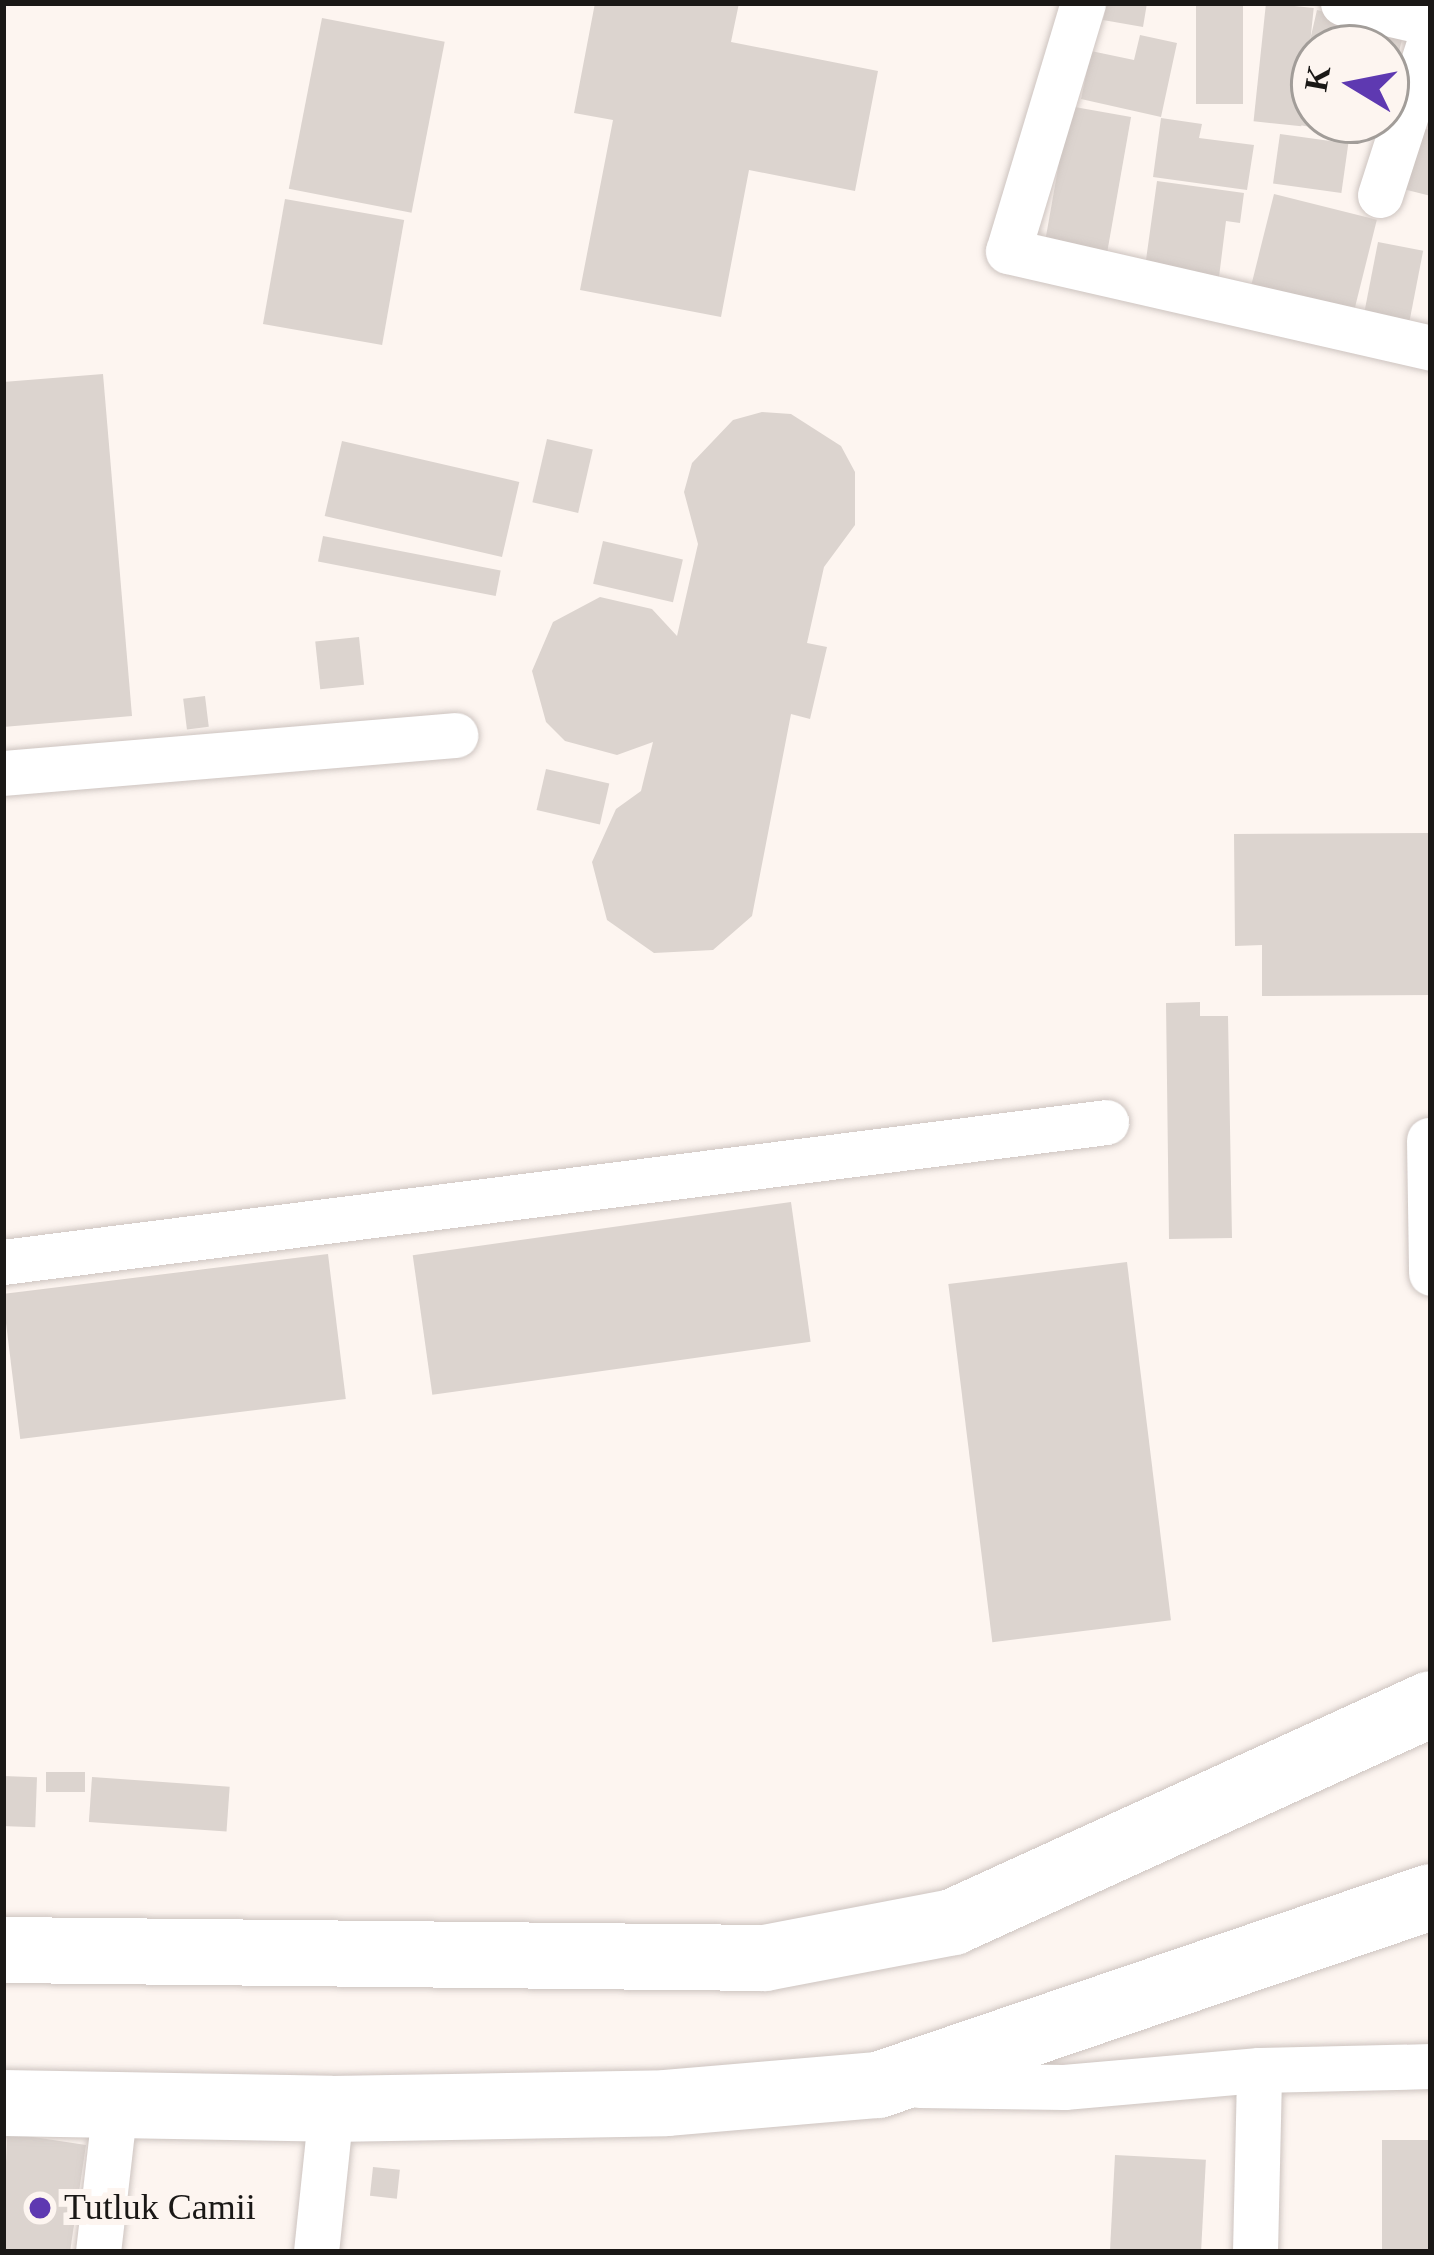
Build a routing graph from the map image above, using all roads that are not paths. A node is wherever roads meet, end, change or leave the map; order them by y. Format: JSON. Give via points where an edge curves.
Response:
{"nodes":[{"id":1,"x":1083,"y":3,"type":"edge"},
{"id":2,"x":1343,"y":3,"type":"edge"},
{"id":3,"x":1431,"y":23,"type":"edge"},
{"id":4,"x":1431,"y":37,"type":"edge"},
{"id":5,"x":1380,"y":195,"type":"dead end"},
{"id":6,"x":1431,"y":348,"type":"edge"},
{"id":7,"x":455,"y":735,"type":"dead end"},
{"id":8,"x":3,"y":772,"type":"edge"},
{"id":9,"x":1106,"y":1122,"type":"dead end"},
{"id":10,"x":1429,"y":1140,"type":"edge"},
{"id":11,"x":3,"y":1262,"type":"edge"},
{"id":12,"x":1431,"y":1273,"type":"edge"},
{"id":13,"x":1431,"y":1704,"type":"edge"},
{"id":14,"x":1431,"y":1897,"type":"edge"},
{"id":15,"x":3,"y":1950,"type":"edge"},
{"id":16,"x":1431,"y":2066,"type":"edge"},
{"id":17,"x":1259,"y":2070,"type":"junction"},
{"id":18,"x":878,"y":2085,"type":"junction"},
{"id":19,"x":3,"y":2103,"type":"edge"},
{"id":20,"x":115,"y":2105,"type":"junction"},
{"id":21,"x":331,"y":2109,"type":"junction"},
{"id":22,"x":98,"y":2252,"type":"edge"},
{"id":23,"x":316,"y":2252,"type":"edge"},
{"id":24,"x":1255,"y":2252,"type":"edge"}],
"edges":[{"from":1,"to":6,"type":"street","via":[[1008,250]]},
{"from":2,"to":3,"type":"street"},
{"from":4,"to":5,"type":"street"},
{"from":7,"to":8,"type":"street"},
{"from":9,"to":11,"type":"street"},
{"from":10,"to":12,"type":"street"},
{"from":13,"to":15,"type":"street","via":[[952,1922],[765,1958]]},
{"from":14,"to":18,"type":"street"},
{"from":16,"to":17,"type":"street"},
{"from":17,"to":18,"type":"street","via":[[1064,2087]]},
{"from":17,"to":24,"type":"street"},
{"from":18,"to":21,"type":"street","via":[[666,2103]]},
{"from":19,"to":20,"type":"street"},
{"from":20,"to":21,"type":"street"},
{"from":20,"to":22,"type":"street"},
{"from":21,"to":23,"type":"street"}]}
